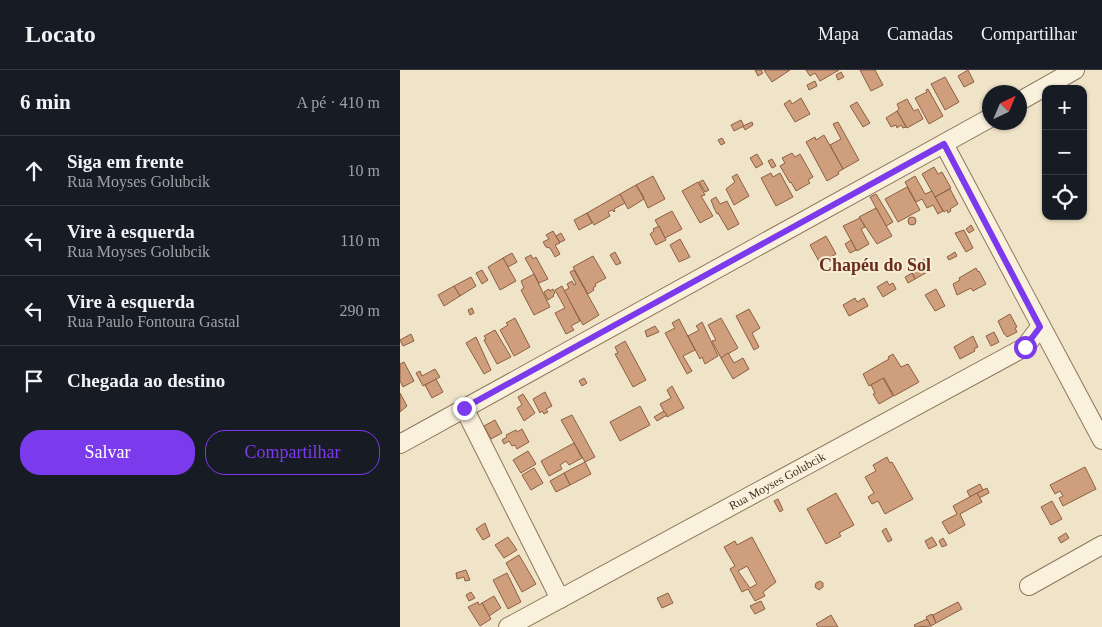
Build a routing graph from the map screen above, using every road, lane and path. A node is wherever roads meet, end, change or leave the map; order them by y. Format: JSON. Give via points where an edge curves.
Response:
{"nodes":[{"id":1,"x":1075,"y":70,"type":"edge"},
{"id":2,"x":1027,"y":97,"type":"edge"},
{"id":3,"x":982,"y":123,"type":"edge"},
{"id":4,"x":944,"y":144,"type":"junction"},
{"id":5,"x":1040,"y":327,"type":"junction"},
{"id":6,"x":464,"y":408,"type":"junction"},
{"id":7,"x":1102,"y":440,"type":"edge"},
{"id":8,"x":400,"y":444,"type":"edge"},
{"id":9,"x":1102,"y":545,"type":"edge"},
{"id":10,"x":1030,"y":586,"type":"dead end"},
{"id":11,"x":560,"y":598,"type":"junction"},
{"id":12,"x":508,"y":627,"type":"edge"}],
"edges":[{"from":1,"to":2,"type":"street"},
{"from":3,"to":4,"type":"street"},
{"from":4,"to":5,"type":"street"},
{"from":4,"to":6,"type":"street"},
{"from":5,"to":7,"type":"street"},
{"from":5,"to":11,"type":"street","name":"Rua Moyses Golubcik","via":[[1025,347]]},
{"from":6,"to":8,"type":"street"},
{"from":6,"to":11,"type":"street"},
{"from":9,"to":10,"type":"street"},
{"from":11,"to":12,"type":"street","name":"Rua Moyses Golubcik"}]}
